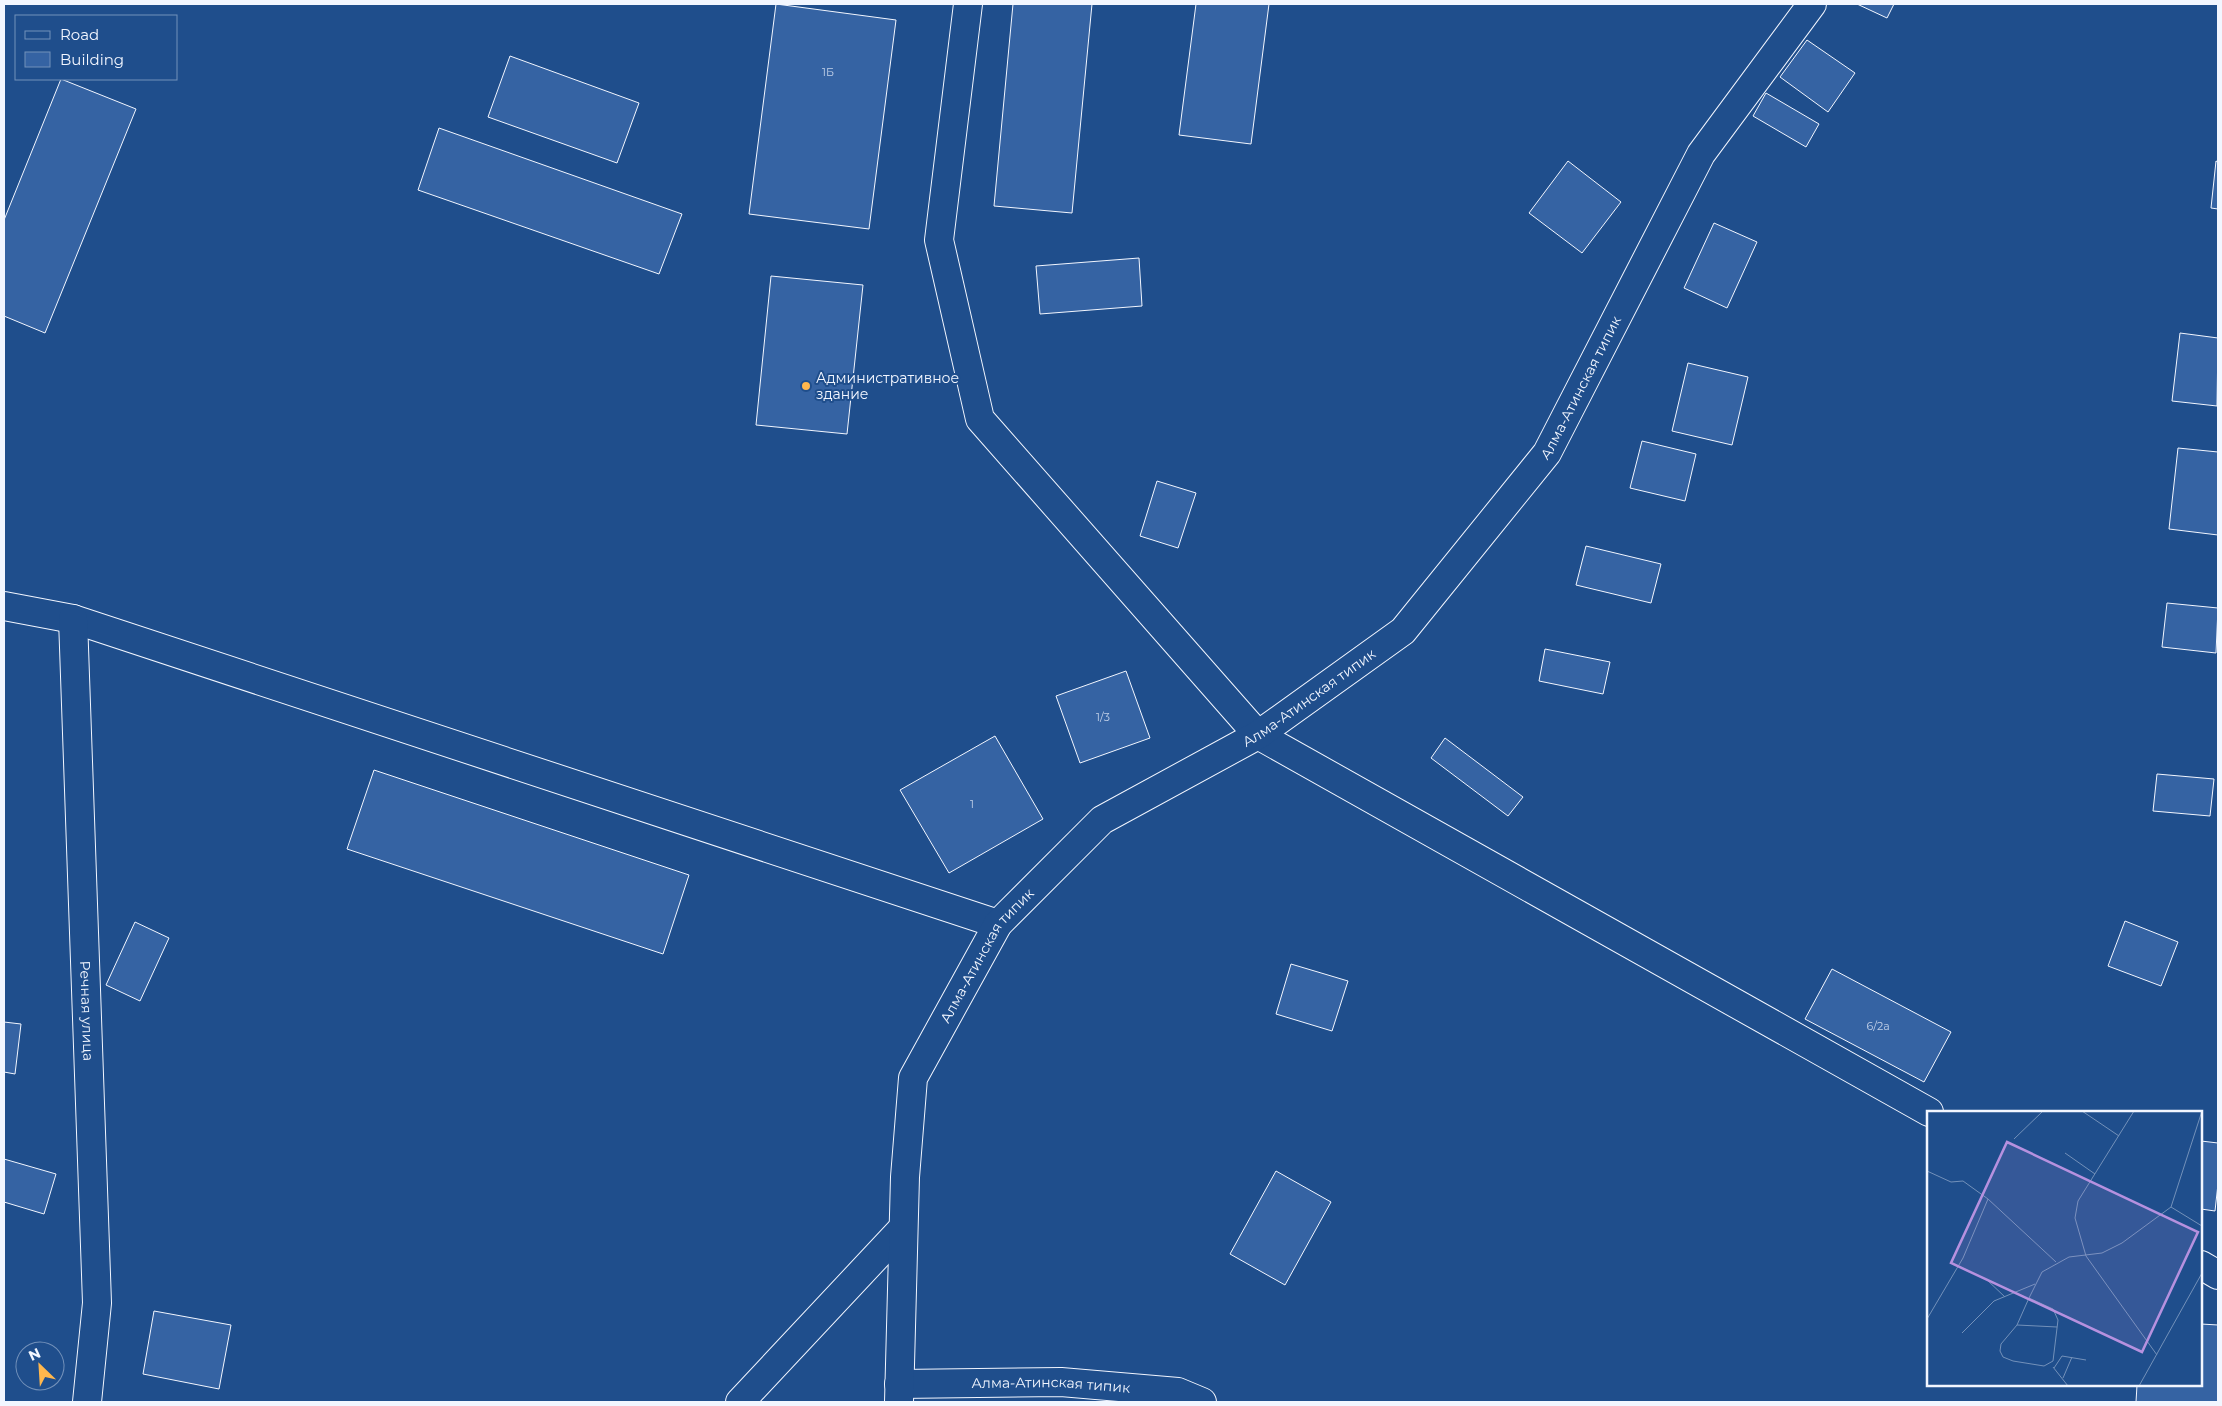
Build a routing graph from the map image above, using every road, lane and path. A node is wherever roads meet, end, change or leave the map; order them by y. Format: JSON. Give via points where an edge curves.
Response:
{"nodes":[{"id":1,"x":968,"y":4,"type":"edge"},
{"id":2,"x":1812,"y":4,"type":"edge"},
{"id":3,"x":4,"y":606,"type":"edge"},
{"id":4,"x":73,"y":619,"type":"junction"},
{"id":5,"x":1258,"y":735,"type":"junction"},
{"id":6,"x":998,"y":924,"type":"junction"},
{"id":7,"x":1927,"y":1111,"type":"edge"},
{"id":8,"x":903,"y":1228,"type":"junction"},
{"id":9,"x":2202,"y":1266,"type":"edge"},
{"id":10,"x":2218,"y":1275,"type":"edge"},
{"id":11,"x":899,"y":1393,"type":"edge"},
{"id":12,"x":87,"y":1402,"type":"edge"},
{"id":13,"x":740,"y":1402,"type":"edge"},
{"id":14,"x":1202,"y":1402,"type":"edge"}],
"edges":[{"from":1,"to":5,"type":"street","via":[[939,240],[980,419]]},
{"from":2,"to":5,"type":"street","name":"Алма-Атинская типик","via":[[1701,154],[1548,454],[1403,631]]},
{"from":3,"to":4,"type":"street"},
{"from":4,"to":6,"type":"street"},
{"from":4,"to":12,"type":"street","name":"Речная улица","via":[[97,1303]]},
{"from":5,"to":6,"type":"street","name":"Алма-Атинская типик","via":[[1102,820]]},
{"from":5,"to":7,"type":"street"},
{"from":6,"to":8,"type":"street","name":"Алма-Атинская типик","via":[[913,1078]]},
{"from":8,"to":11,"type":"street","name":"Алма-Атинская типик"},
{"from":8,"to":13,"type":"street"},
{"from":9,"to":10,"type":"street"},
{"from":11,"to":14,"type":"street","name":"Алма-Атинская типик","via":[[1061,1382],[1178,1392]]}]}
